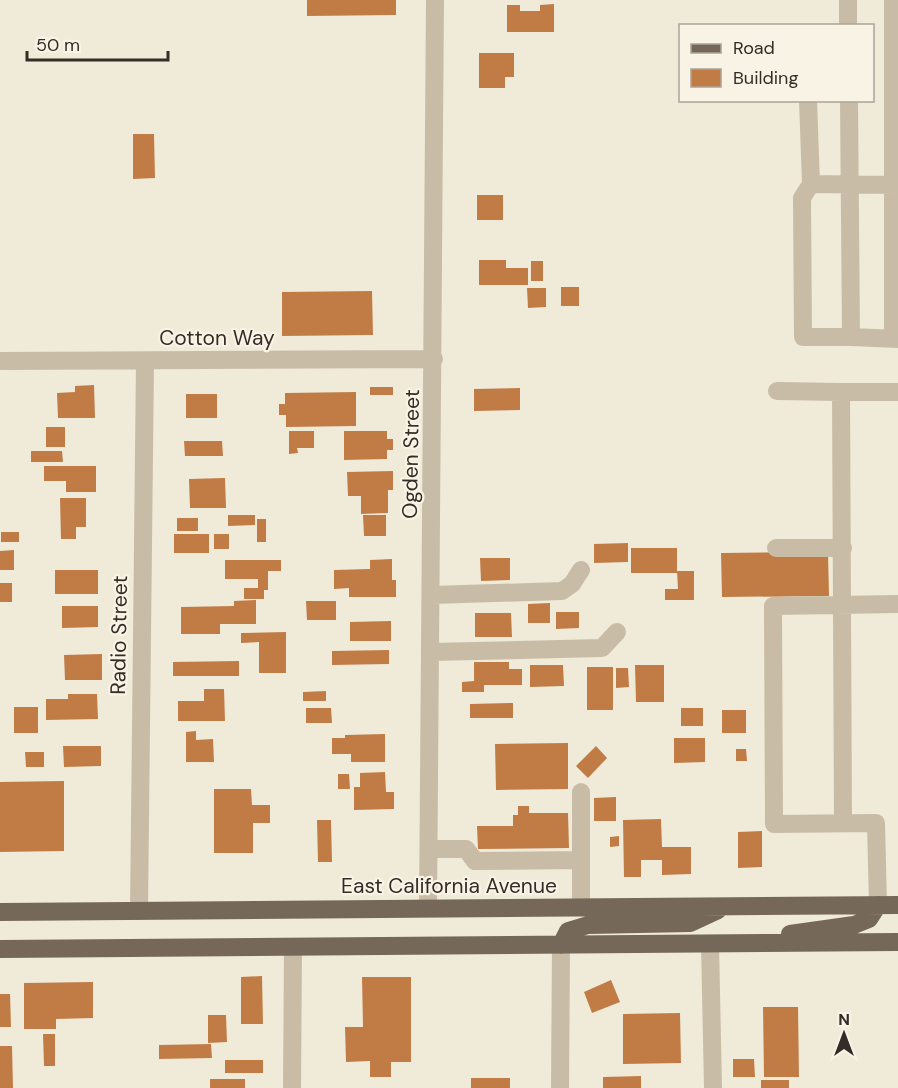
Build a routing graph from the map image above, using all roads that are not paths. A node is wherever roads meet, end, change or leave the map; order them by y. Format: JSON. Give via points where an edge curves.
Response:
{"nodes":[{"id":1,"x":435,"y":0,"type":"edge"},
{"id":2,"x":848,"y":0,"type":"edge"},
{"id":3,"x":893,"y":0,"type":"edge"},
{"id":4,"x":848,"y":24,"type":"edge"},
{"id":5,"x":808,"y":102,"type":"edge"},
{"id":6,"x":849,"y":102,"type":"edge"},
{"id":7,"x":811,"y":184,"type":"junction"},
{"id":8,"x":851,"y":185,"type":"junction"},
{"id":9,"x":896,"y":185,"type":"edge"},
{"id":10,"x":851,"y":337,"type":"junction"},
{"id":11,"x":896,"y":339,"type":"edge"},
{"id":12,"x":434,"y":359,"type":"junction"},
{"id":13,"x":145,"y":361,"type":"junction"},
{"id":14,"x":0,"y":362,"type":"edge"},
{"id":15,"x":777,"y":391,"type":"dead end"},
{"id":16,"x":841,"y":392,"type":"junction"},
{"id":17,"x":898,"y":392,"type":"edge"},
{"id":18,"x":776,"y":548,"type":"dead end"},
{"id":19,"x":843,"y":548,"type":"junction"},
{"id":20,"x":581,"y":570,"type":"dead end"},
{"id":21,"x":432,"y":595,"type":"junction"},
{"id":22,"x":843,"y":604,"type":"junction"},
{"id":23,"x":898,"y":604,"type":"edge"},
{"id":24,"x":617,"y":632,"type":"dead end"},
{"id":25,"x":431,"y":652,"type":"junction"},
{"id":26,"x":581,"y":792,"type":"dead end"},
{"id":27,"x":843,"y":824,"type":"junction"},
{"id":28,"x":429,"y":849,"type":"junction"},
{"id":29,"x":581,"y":860,"type":"junction"},
{"id":30,"x":878,"y":905,"type":"junction"},
{"id":31,"x":898,"y":905,"type":"edge"},
{"id":32,"x":581,"y":907,"type":"junction"},
{"id":33,"x":726,"y":907,"type":"junction"},
{"id":34,"x":428,"y":908,"type":"junction"},
{"id":35,"x":139,"y":910,"type":"junction"},
{"id":36,"x":0,"y":912,"type":"edge"},
{"id":37,"x":898,"y":942,"type":"edge"},
{"id":38,"x":712,"y":944,"type":"junction"},
{"id":39,"x":561,"y":945,"type":"junction"},
{"id":40,"x":293,"y":947,"type":"junction"},
{"id":41,"x":0,"y":949,"type":"edge"},
{"id":42,"x":292,"y":1088,"type":"edge"},
{"id":43,"x":560,"y":1088,"type":"edge"},
{"id":44,"x":713,"y":1088,"type":"edge"}],
"edges":[{"from":1,"to":12,"type":"street","name":"Ogden Street"},
{"from":2,"to":4,"type":"street"},
{"from":3,"to":9,"type":"street"},
{"from":5,"to":7,"type":"street"},
{"from":6,"to":8,"type":"street"},
{"from":7,"to":8,"type":"street"},
{"from":7,"to":10,"type":"street","via":[[801,198],[803,337]]},
{"from":8,"to":9,"type":"street"},
{"from":8,"to":10,"type":"street"},
{"from":9,"to":11,"type":"street"},
{"from":10,"to":11,"type":"street"},
{"from":12,"to":13,"type":"street","name":"Cotton Way"},
{"from":12,"to":21,"type":"street","name":"Ogden Street"},
{"from":13,"to":14,"type":"street","name":"Cotton Way"},
{"from":13,"to":35,"type":"street","name":"Radio Street"},
{"from":15,"to":16,"type":"street"},
{"from":16,"to":17,"type":"street"},
{"from":16,"to":19,"type":"street"},
{"from":18,"to":19,"type":"street"},
{"from":19,"to":22,"type":"street"},
{"from":20,"to":21,"type":"street","via":[[562,591]]},
{"from":21,"to":25,"type":"street","name":"Ogden Street"},
{"from":22,"to":23,"type":"street"},
{"from":22,"to":27,"type":"street"},
{"from":22,"to":27,"type":"street","via":[[773,606],[774,824]]},
{"from":24,"to":25,"type":"street","via":[[602,648]]},
{"from":25,"to":28,"type":"street","name":"Ogden Street"},
{"from":26,"to":29,"type":"street"},
{"from":27,"to":30,"type":"street","via":[[876,824]]},
{"from":28,"to":29,"type":"street","via":[[466,849],[475,861]]},
{"from":28,"to":34,"type":"street","name":"Ogden Street"},
{"from":29,"to":32,"type":"street"},
{"from":30,"to":31,"type":"main road","name":"East California Avenue"},
{"from":30,"to":33,"type":"main road","name":"East California Avenue"},
{"from":30,"to":38,"type":"main road","via":[[869,919],[854,925]]},
{"from":32,"to":33,"type":"main road","name":"East California Avenue"},
{"from":32,"to":34,"type":"main road","name":"East California Avenue"},
{"from":33,"to":39,"type":"main road","via":[[690,923],[588,925],[568,931]]},
{"from":34,"to":35,"type":"main road","name":"East California Avenue"},
{"from":35,"to":36,"type":"main road","name":"East California Avenue"},
{"from":37,"to":38,"type":"main road"},
{"from":38,"to":39,"type":"main road"},
{"from":38,"to":44,"type":"street"},
{"from":39,"to":40,"type":"main road"},
{"from":39,"to":43,"type":"street"},
{"from":40,"to":41,"type":"main road"},
{"from":40,"to":42,"type":"street"}]}
